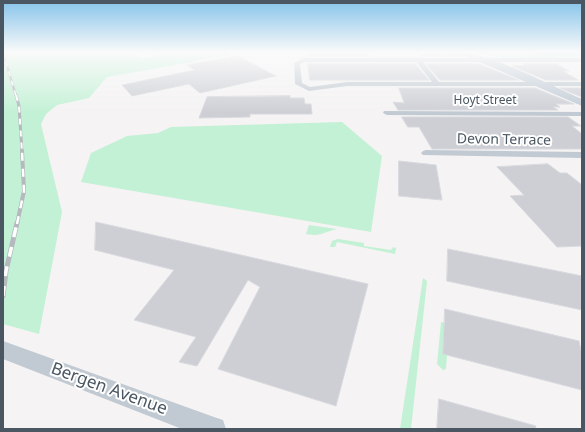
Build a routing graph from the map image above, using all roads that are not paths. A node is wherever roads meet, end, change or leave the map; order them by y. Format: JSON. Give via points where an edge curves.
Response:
{"nodes":[{"id":1,"x":298,"y":72,"type":"edge"},
{"id":2,"x":428,"y":72,"type":"edge"},
{"id":3,"x":516,"y":72,"type":"edge"},
{"id":4,"x":437,"y":84,"type":"junction"},
{"id":5,"x":541,"y":84,"type":"junction"},
{"id":6,"x":582,"y":84,"type":"edge"},
{"id":7,"x":582,"y":103,"type":"edge"},
{"id":8,"x":387,"y":112,"type":"dead end"},
{"id":9,"x":582,"y":114,"type":"edge"},
{"id":10,"x":426,"y":153,"type":"dead end"},
{"id":11,"x":582,"y":155,"type":"edge"},
{"id":12,"x":3,"y":350,"type":"edge"},
{"id":13,"x":214,"y":429,"type":"edge"}],
"edges":[{"from":1,"to":4,"type":"street","via":[[299,84],[309,89],[347,84]]},
{"from":2,"to":4,"type":"street"},
{"from":3,"to":5,"type":"main road"},
{"from":4,"to":5,"type":"street"},
{"from":5,"to":6,"type":"street"},
{"from":5,"to":7,"type":"main road"},
{"from":8,"to":9,"type":"street","name":"Hoyt Street"},
{"from":10,"to":11,"type":"street","name":"Devon Terrace"},
{"from":12,"to":13,"type":"street","name":"Bergen Avenue"}]}
